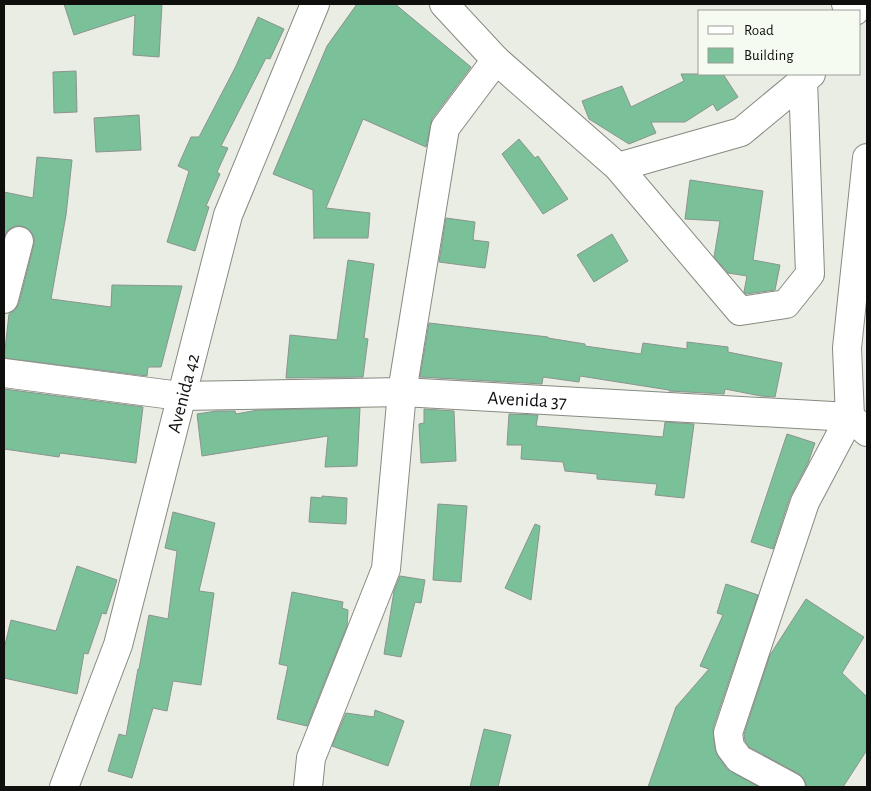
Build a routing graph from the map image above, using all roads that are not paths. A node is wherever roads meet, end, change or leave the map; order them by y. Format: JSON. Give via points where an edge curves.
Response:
{"nodes":[{"id":1,"x":315,"y":4,"type":"edge"},
{"id":2,"x":444,"y":4,"type":"edge"},
{"id":3,"x":496,"y":60,"type":"junction"},
{"id":4,"x":807,"y":77,"type":"edge"},
{"id":5,"x":867,"y":158,"type":"edge"},
{"id":6,"x":618,"y":167,"type":"junction"},
{"id":7,"x":19,"y":241,"type":"dead end"},
{"id":8,"x":4,"y":299,"type":"edge"},
{"id":9,"x":4,"y":373,"type":"edge"},
{"id":10,"x":402,"y":392,"type":"junction"},
{"id":11,"x":180,"y":396,"type":"junction"},
{"id":12,"x":858,"y":424,"type":"edge"},
{"id":13,"x":64,"y":787,"type":"edge"},
{"id":14,"x":308,"y":787,"type":"edge"},
{"id":15,"x":791,"y":787,"type":"edge"}],
"edges":[{"from":1,"to":11,"type":"street","name":"Avenida 42","via":[[228,215]]},
{"from":2,"to":3,"type":"street"},
{"from":3,"to":6,"type":"street"},
{"from":3,"to":10,"type":"street","via":[[445,128]]},
{"from":4,"to":6,"type":"street","via":[[741,132]]},
{"from":4,"to":6,"type":"street","via":[[810,274],[786,304],[740,311]]},
{"from":5,"to":12,"type":"street","via":[[847,348]]},
{"from":7,"to":8,"type":"street"},
{"from":9,"to":11,"type":"street","name":"Avenida 37"},
{"from":10,"to":11,"type":"street","name":"Avenida 37"},
{"from":10,"to":12,"type":"street","name":"Avenida 37"},
{"from":10,"to":14,"type":"street","via":[[386,569],[311,758]]},
{"from":11,"to":13,"type":"street","name":"Avenida 42","via":[[118,645]]},
{"from":12,"to":15,"type":"street","via":[[805,502],[728,732],[730,747],[739,759]]}]}
